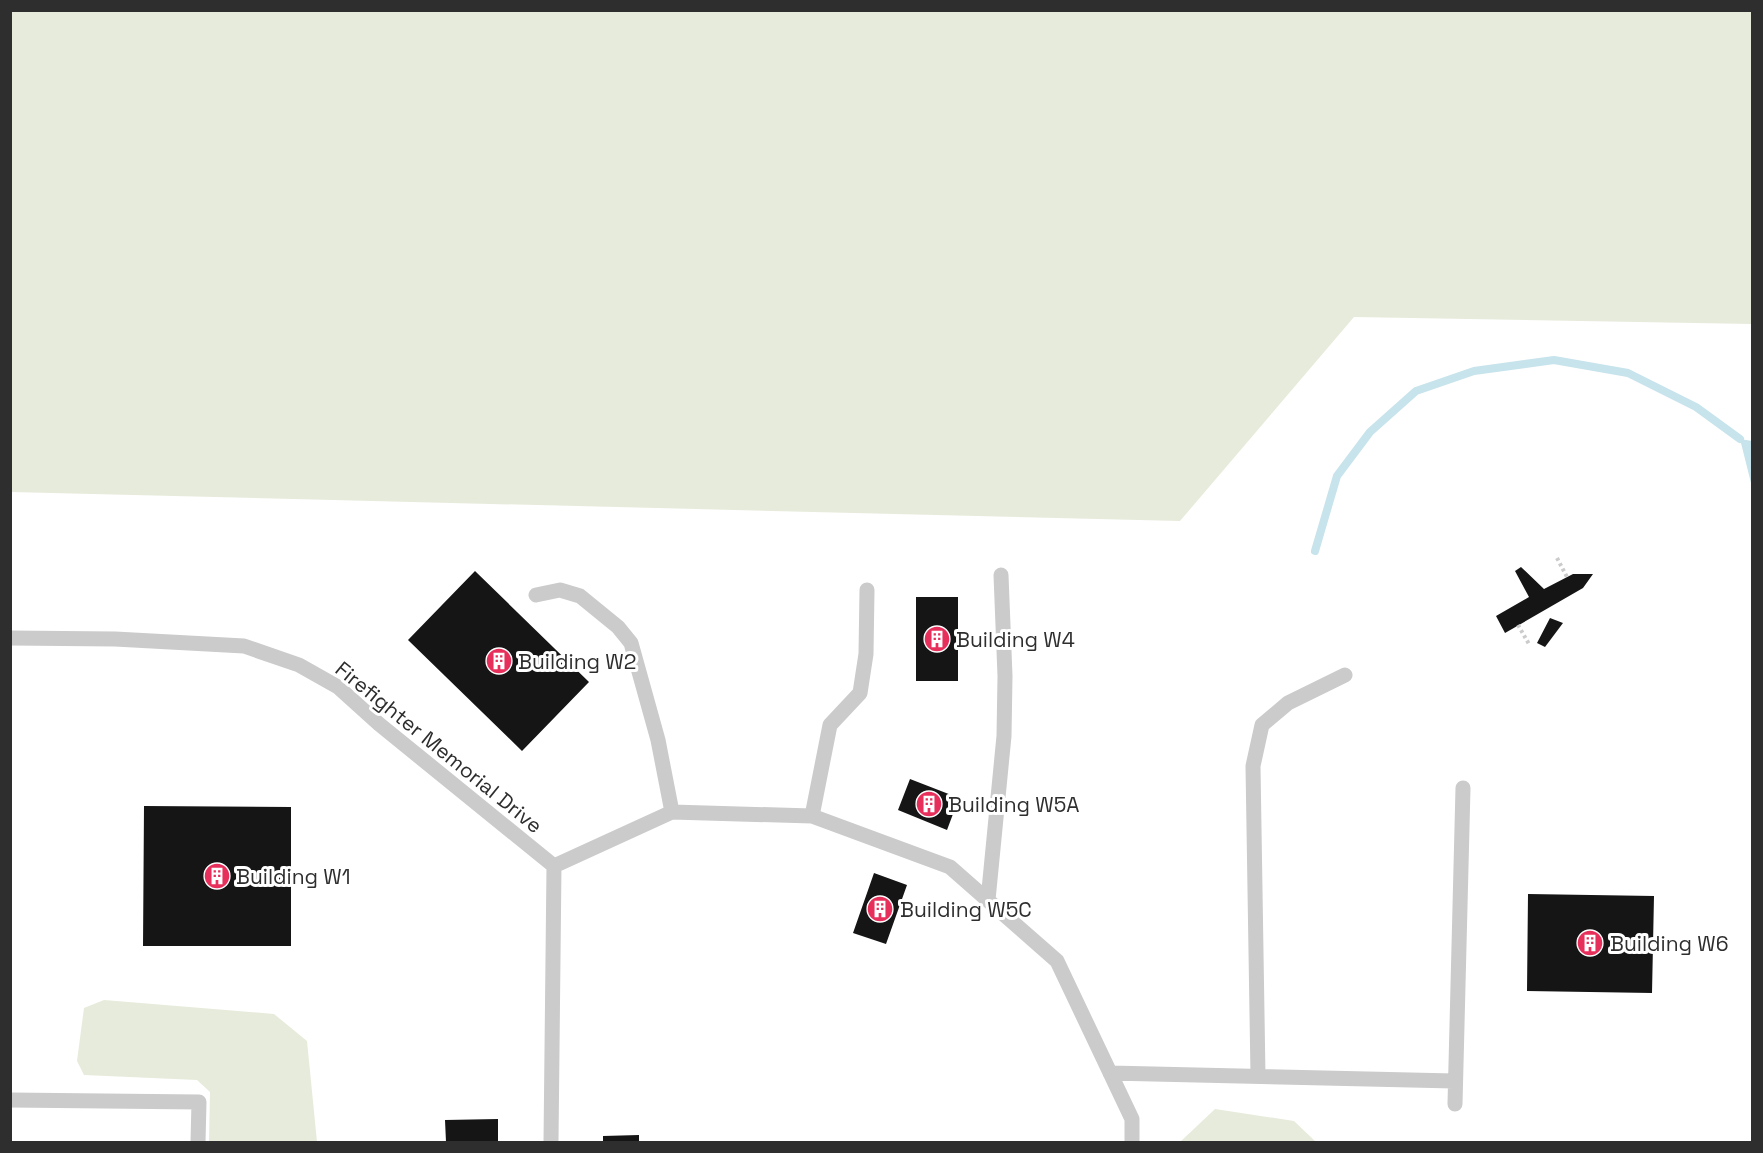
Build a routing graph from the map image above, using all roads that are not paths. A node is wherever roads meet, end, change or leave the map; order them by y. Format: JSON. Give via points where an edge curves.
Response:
{"nodes":[{"id":1,"x":1001,"y":575,"type":"dead end"},
{"id":2,"x":867,"y":590,"type":"dead end"},
{"id":3,"x":536,"y":595,"type":"dead end"},
{"id":4,"x":10,"y":638,"type":"edge"},
{"id":5,"x":1345,"y":675,"type":"dead end"},
{"id":6,"x":1463,"y":788,"type":"dead end"},
{"id":7,"x":672,"y":812,"type":"junction"},
{"id":8,"x":812,"y":816,"type":"junction"},
{"id":9,"x":554,"y":866,"type":"junction"},
{"id":10,"x":988,"y":900,"type":"junction"},
{"id":11,"x":1110,"y":1073,"type":"junction"},
{"id":12,"x":1258,"y":1076,"type":"junction"},
{"id":13,"x":1454,"y":1081,"type":"junction"},
{"id":14,"x":10,"y":1100,"type":"edge"},
{"id":15,"x":1455,"y":1104,"type":"dead end"},
{"id":16,"x":198,"y":1143,"type":"edge"},
{"id":17,"x":551,"y":1143,"type":"edge"},
{"id":18,"x":1132,"y":1143,"type":"edge"}],
"edges":[{"from":1,"to":10,"type":"lane","via":[[1004,736]]},
{"from":2,"to":8,"type":"lane","via":[[866,654],[860,693],[830,724]]},
{"from":3,"to":7,"type":"lane","via":[[560,590],[580,596],[631,643],[658,740]]},
{"from":4,"to":9,"type":"lane","name":"Firefighter Memorial Drive","via":[[244,646],[299,665],[338,687]]},
{"from":5,"to":12,"type":"lane","via":[[1288,703],[1262,725],[1253,766]]},
{"from":6,"to":13,"type":"lane"},
{"from":7,"to":8,"type":"lane"},
{"from":7,"to":9,"type":"lane"},
{"from":8,"to":10,"type":"lane","via":[[950,867]]},
{"from":9,"to":17,"type":"lane"},
{"from":10,"to":11,"type":"lane","via":[[1057,961]]},
{"from":11,"to":12,"type":"lane"},
{"from":11,"to":18,"type":"lane","via":[[1132,1119]]},
{"from":12,"to":13,"type":"lane"},
{"from":13,"to":15,"type":"lane"},
{"from":14,"to":16,"type":"lane","via":[[199,1102]]}]}
